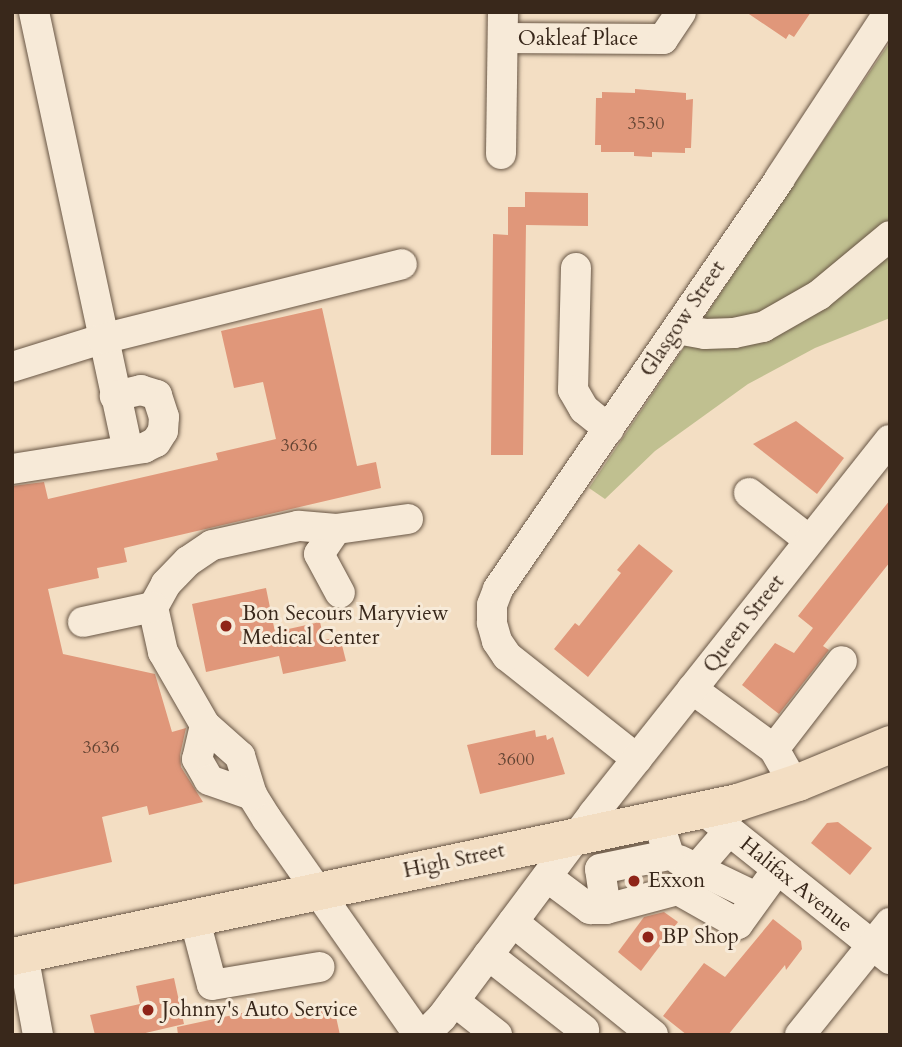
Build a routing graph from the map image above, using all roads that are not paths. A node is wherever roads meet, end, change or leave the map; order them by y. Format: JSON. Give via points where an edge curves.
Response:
{"nodes":[{"id":1,"x":34,"y":12,"type":"edge"},
{"id":2,"x":681,"y":12,"type":"edge"},
{"id":3,"x":889,"y":12,"type":"edge"},
{"id":4,"x":503,"y":25,"type":"edge"},
{"id":5,"x":502,"y":154,"type":"dead end"},
{"id":6,"x":890,"y":236,"type":"edge"},
{"id":7,"x":402,"y":264,"type":"dead end"},
{"id":8,"x":576,"y":268,"type":"dead end"},
{"id":9,"x":677,"y":329,"type":"junction"},
{"id":10,"x":102,"y":339,"type":"junction"},
{"id":11,"x":12,"y":367,"type":"edge"},
{"id":12,"x":116,"y":396,"type":"junction"},
{"id":13,"x":608,"y":429,"type":"junction"},
{"id":14,"x":890,"y":440,"type":"edge"},
{"id":15,"x":128,"y":450,"type":"junction"},
{"id":16,"x":12,"y":469,"type":"edge"},
{"id":17,"x":749,"y":493,"type":"dead end"},
{"id":18,"x":408,"y":519,"type":"dead end"},
{"id":19,"x":336,"y":529,"type":"junction"},
{"id":20,"x":809,"y":540,"type":"junction"},
{"id":21,"x":340,"y":593,"type":"dead end"},
{"id":22,"x":153,"y":607,"type":"junction"},
{"id":23,"x":83,"y":622,"type":"dead end"},
{"id":24,"x":842,"y":661,"type":"dead end"},
{"id":25,"x":692,"y":689,"type":"junction"},
{"id":26,"x":890,"y":744,"type":"edge"},
{"id":27,"x":774,"y":749,"type":"junction"},
{"id":28,"x":637,"y":759,"type":"junction"},
{"id":29,"x":794,"y":784,"type":"junction"},
{"id":30,"x":716,"y":820,"type":"junction"},
{"id":31,"x":658,"y":821,"type":"junction"},
{"id":32,"x":588,"y":833,"type":"junction"},
{"id":33,"x":669,"y":855,"type":"junction"},
{"id":34,"x":600,"y":869,"type":"junction"},
{"id":35,"x":777,"y":870,"type":"junction"},
{"id":36,"x":547,"y":877,"type":"junction"},
{"id":37,"x":687,"y":879,"type":"junction"},
{"id":38,"x":317,"y":889,"type":"junction"},
{"id":39,"x":606,"y":909,"type":"junction"},
{"id":40,"x":194,"y":917,"type":"junction"},
{"id":41,"x":513,"y":922,"type":"junction"},
{"id":42,"x":884,"y":942,"type":"edge"},
{"id":43,"x":18,"y":955,"type":"edge"},
{"id":44,"x":488,"y":955,"type":"junction"},
{"id":45,"x":319,"y":967,"type":"dead end"},
{"id":46,"x":609,"y":998,"type":"junction"},
{"id":47,"x":454,"y":1001,"type":"junction"},
{"id":48,"x":582,"y":1032,"type":"edge"},
{"id":49,"x":38,"y":1035,"type":"edge"},
{"id":50,"x":421,"y":1035,"type":"edge"},
{"id":51,"x":497,"y":1035,"type":"edge"},
{"id":52,"x":653,"y":1035,"type":"edge"},
{"id":53,"x":800,"y":1035,"type":"edge"}],
"edges":[{"from":1,"to":10,"type":"street"},
{"from":2,"to":4,"type":"street","name":"Oakleaf Place","via":[[663,39]]},
{"from":3,"to":9,"type":"street","name":"Glasgow Street"},
{"from":4,"to":5,"type":"street","name":"Oakleaf Place"},
{"from":6,"to":9,"type":"street","via":[[820,295],[762,327],[705,334]]},
{"from":7,"to":10,"type":"street"},
{"from":8,"to":13,"type":"street","via":[[573,390],[584,409]]},
{"from":9,"to":13,"type":"street","name":"Glasgow Street"},
{"from":10,"to":11,"type":"street"},
{"from":10,"to":12,"type":"street"},
{"from":12,"to":15,"type":"street"},
{"from":12,"to":15,"type":"street","via":[[149,391],[161,403],[163,430],[156,442]]},
{"from":13,"to":28,"type":"street","name":"Glasgow Street","via":[[498,589],[492,605],[494,630],[515,664]]},
{"from":14,"to":20,"type":"street","name":"Queen Street"},
{"from":15,"to":16,"type":"street"},
{"from":17,"to":20,"type":"street"},
{"from":18,"to":19,"type":"street"},
{"from":19,"to":21,"type":"street","via":[[319,554]]},
{"from":19,"to":22,"type":"street","via":[[298,526],[212,545],[166,584]]},
{"from":20,"to":25,"type":"street","name":"Queen Street"},
{"from":22,"to":23,"type":"street"},
{"from":22,"to":38,"type":"street","via":[[163,652],[205,725],[197,758],[209,780],[253,795]]},
{"from":24,"to":27,"type":"street"},
{"from":25,"to":27,"type":"street"},
{"from":25,"to":28,"type":"street","name":"Queen Street"},
{"from":26,"to":29,"type":"main road","name":"High Street"},
{"from":27,"to":29,"type":"street"},
{"from":28,"to":32,"type":"street","name":"Queen Street"},
{"from":29,"to":30,"type":"main road","name":"High Street"},
{"from":30,"to":31,"type":"main road","name":"High Street"},
{"from":30,"to":35,"type":"street","name":"Halifax Avenue"},
{"from":30,"to":37,"type":"street"},
{"from":31,"to":32,"type":"main road","name":"High Street"},
{"from":31,"to":33,"type":"street"},
{"from":32,"to":34,"type":"street"},
{"from":32,"to":36,"type":"street","name":"Queen Street"},
{"from":32,"to":38,"type":"main road","name":"High Street"},
{"from":33,"to":34,"type":"street"},
{"from":33,"to":37,"type":"street"},
{"from":34,"to":39,"type":"street"},
{"from":35,"to":37,"type":"street","via":[[756,897]]},
{"from":35,"to":42,"type":"street","name":"Halifax Avenue"},
{"from":36,"to":39,"type":"street","via":[[590,909]]},
{"from":36,"to":41,"type":"street","name":"Queen Street"},
{"from":37,"to":39,"type":"street"},
{"from":38,"to":40,"type":"main road","name":"High Street"},
{"from":38,"to":50,"type":"street"},
{"from":40,"to":43,"type":"main road","name":"High Street"},
{"from":40,"to":45,"type":"street","via":[[212,985]]},
{"from":41,"to":44,"type":"street","name":"Queen Street"},
{"from":41,"to":46,"type":"street"},
{"from":42,"to":53,"type":"street"},
{"from":43,"to":49,"type":"street"},
{"from":44,"to":47,"type":"street","name":"Queen Street"},
{"from":44,"to":48,"type":"street"},
{"from":46,"to":48,"type":"street"},
{"from":46,"to":52,"type":"street"},
{"from":47,"to":50,"type":"street","name":"Queen Street"},
{"from":47,"to":51,"type":"street"}]}
